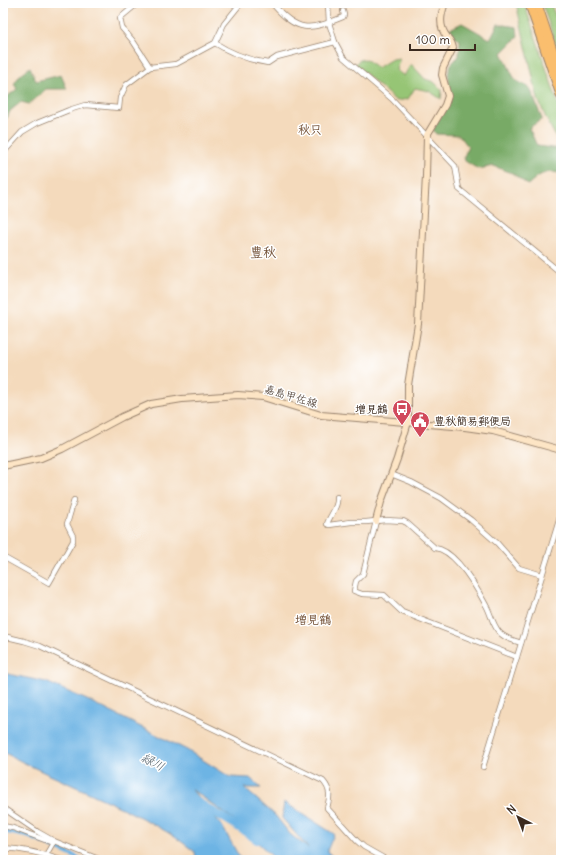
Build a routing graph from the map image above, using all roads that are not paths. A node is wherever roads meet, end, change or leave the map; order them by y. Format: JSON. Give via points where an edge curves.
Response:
{"nodes":[{"id":1,"x":138,"y":3,"type":"edge"},
{"id":2,"x":241,"y":3,"type":"edge"},
{"id":3,"x":272,"y":3,"type":"edge"},
{"id":4,"x":328,"y":3,"type":"edge"},
{"id":5,"x":445,"y":3,"type":"edge"},
{"id":6,"x":529,"y":3,"type":"edge"},
{"id":7,"x":538,"y":3,"type":"edge"},
{"id":8,"x":343,"y":11,"type":"dead end"},
{"id":9,"x":329,"y":23,"type":"junction"},
{"id":10,"x":335,"y":42,"type":"junction"},
{"id":11,"x":215,"y":43,"type":"junction"},
{"id":12,"x":150,"y":67,"type":"junction"},
{"id":13,"x":561,"y":75,"type":"edge"},
{"id":14,"x":561,"y":96,"type":"edge"},
{"id":15,"x":427,"y":135,"type":"junction"},
{"id":16,"x":3,"y":153,"type":"edge"},
{"id":17,"x":561,"y":274,"type":"edge"},
{"id":18,"x":408,"y":422,"type":"junction"},
{"id":19,"x":561,"y":450,"type":"edge"},
{"id":20,"x":3,"y":466,"type":"edge"},
{"id":21,"x":391,"y":474,"type":"junction"},
{"id":22,"x":337,"y":497,"type":"dead end"},
{"id":23,"x":74,"y":500,"type":"dead end"},
{"id":24,"x":561,"y":514,"type":"edge"},
{"id":25,"x":376,"y":521,"type":"junction"},
{"id":26,"x":3,"y":557,"type":"edge"},
{"id":27,"x":542,"y":575,"type":"junction"},
{"id":28,"x":3,"y":636,"type":"edge"},
{"id":29,"x":521,"y":643,"type":"junction"},
{"id":30,"x":517,"y":657,"type":"junction"},
{"id":31,"x":483,"y":767,"type":"dead end"},
{"id":32,"x":3,"y":808,"type":"edge"},
{"id":33,"x":3,"y":826,"type":"edge"},
{"id":34,"x":53,"y":842,"type":"junction"},
{"id":35,"x":3,"y":848,"type":"edge"},
{"id":36,"x":46,"y":855,"type":"junction"},
{"id":37,"x":60,"y":860,"type":"edge"},
{"id":38,"x":101,"y":860,"type":"edge"},
{"id":39,"x":387,"y":860,"type":"edge"}],
"edges":[{"from":1,"to":12,"type":"street","via":[[120,18],[122,28]]},
{"from":2,"to":11,"type":"street","via":[[224,24]]},
{"from":3,"to":9,"type":"street","via":[[296,25],[304,27]]},
{"from":4,"to":9,"type":"street"},
{"from":5,"to":15,"type":"main road","via":[[441,23],[453,48],[442,75],[448,96]]},
{"from":6,"to":14,"type":"highway"},
{"from":7,"to":13,"type":"highway"},
{"from":8,"to":9,"type":"street","via":[[343,17]]},
{"from":9,"to":10,"type":"street"},
{"from":10,"to":11,"type":"street","via":[[277,57],[268,63],[252,61],[230,53]]},
{"from":10,"to":15,"type":"street","via":[[343,57],[392,99]]},
{"from":11,"to":12,"type":"street","via":[[176,64]]},
{"from":12,"to":16,"type":"street","via":[[126,85],[119,108],[86,105],[68,110],[22,132]]},
{"from":15,"to":17,"type":"street","via":[[455,166],[459,189]]},
{"from":15,"to":18,"type":"main road","via":[[418,324],[408,386]]},
{"from":18,"to":19,"type":"main road","name":"嘉島甲佐線","via":[[493,431]]},
{"from":18,"to":20,"type":"main road","name":"嘉島甲佐線","via":[[321,414],[263,397],[238,395],[182,399],[150,404],[41,458]]},
{"from":18,"to":21,"type":"main road"},
{"from":21,"to":25,"type":"main road"},
{"from":21,"to":27,"type":"street","via":[[441,498],[497,543],[519,568]]},
{"from":22,"to":25,"type":"street","via":[[337,504],[328,521],[329,525]]},
{"from":23,"to":26,"type":"street","via":[[67,524],[73,541],[49,583]]},
{"from":24,"to":27,"type":"street"},
{"from":25,"to":29,"type":"street","via":[[395,520],[407,523],[435,548],[439,548],[457,562],[472,580],[496,628],[506,638]]},
{"from":25,"to":30,"type":"street","via":[[363,574],[356,581],[354,591],[384,595],[402,612]]},
{"from":27,"to":29,"type":"street"},
{"from":28,"to":39,"type":"street","via":[[40,646],[323,781],[328,787],[327,808],[331,813],[364,847]]},
{"from":29,"to":30,"type":"street"},
{"from":30,"to":31,"type":"street"},
{"from":32,"to":34,"type":"street"},
{"from":33,"to":34,"type":"street"},
{"from":34,"to":36,"type":"street"},
{"from":34,"to":38,"type":"street"},
{"from":35,"to":36,"type":"street","via":[[23,849]]},
{"from":36,"to":37,"type":"street"}]}
